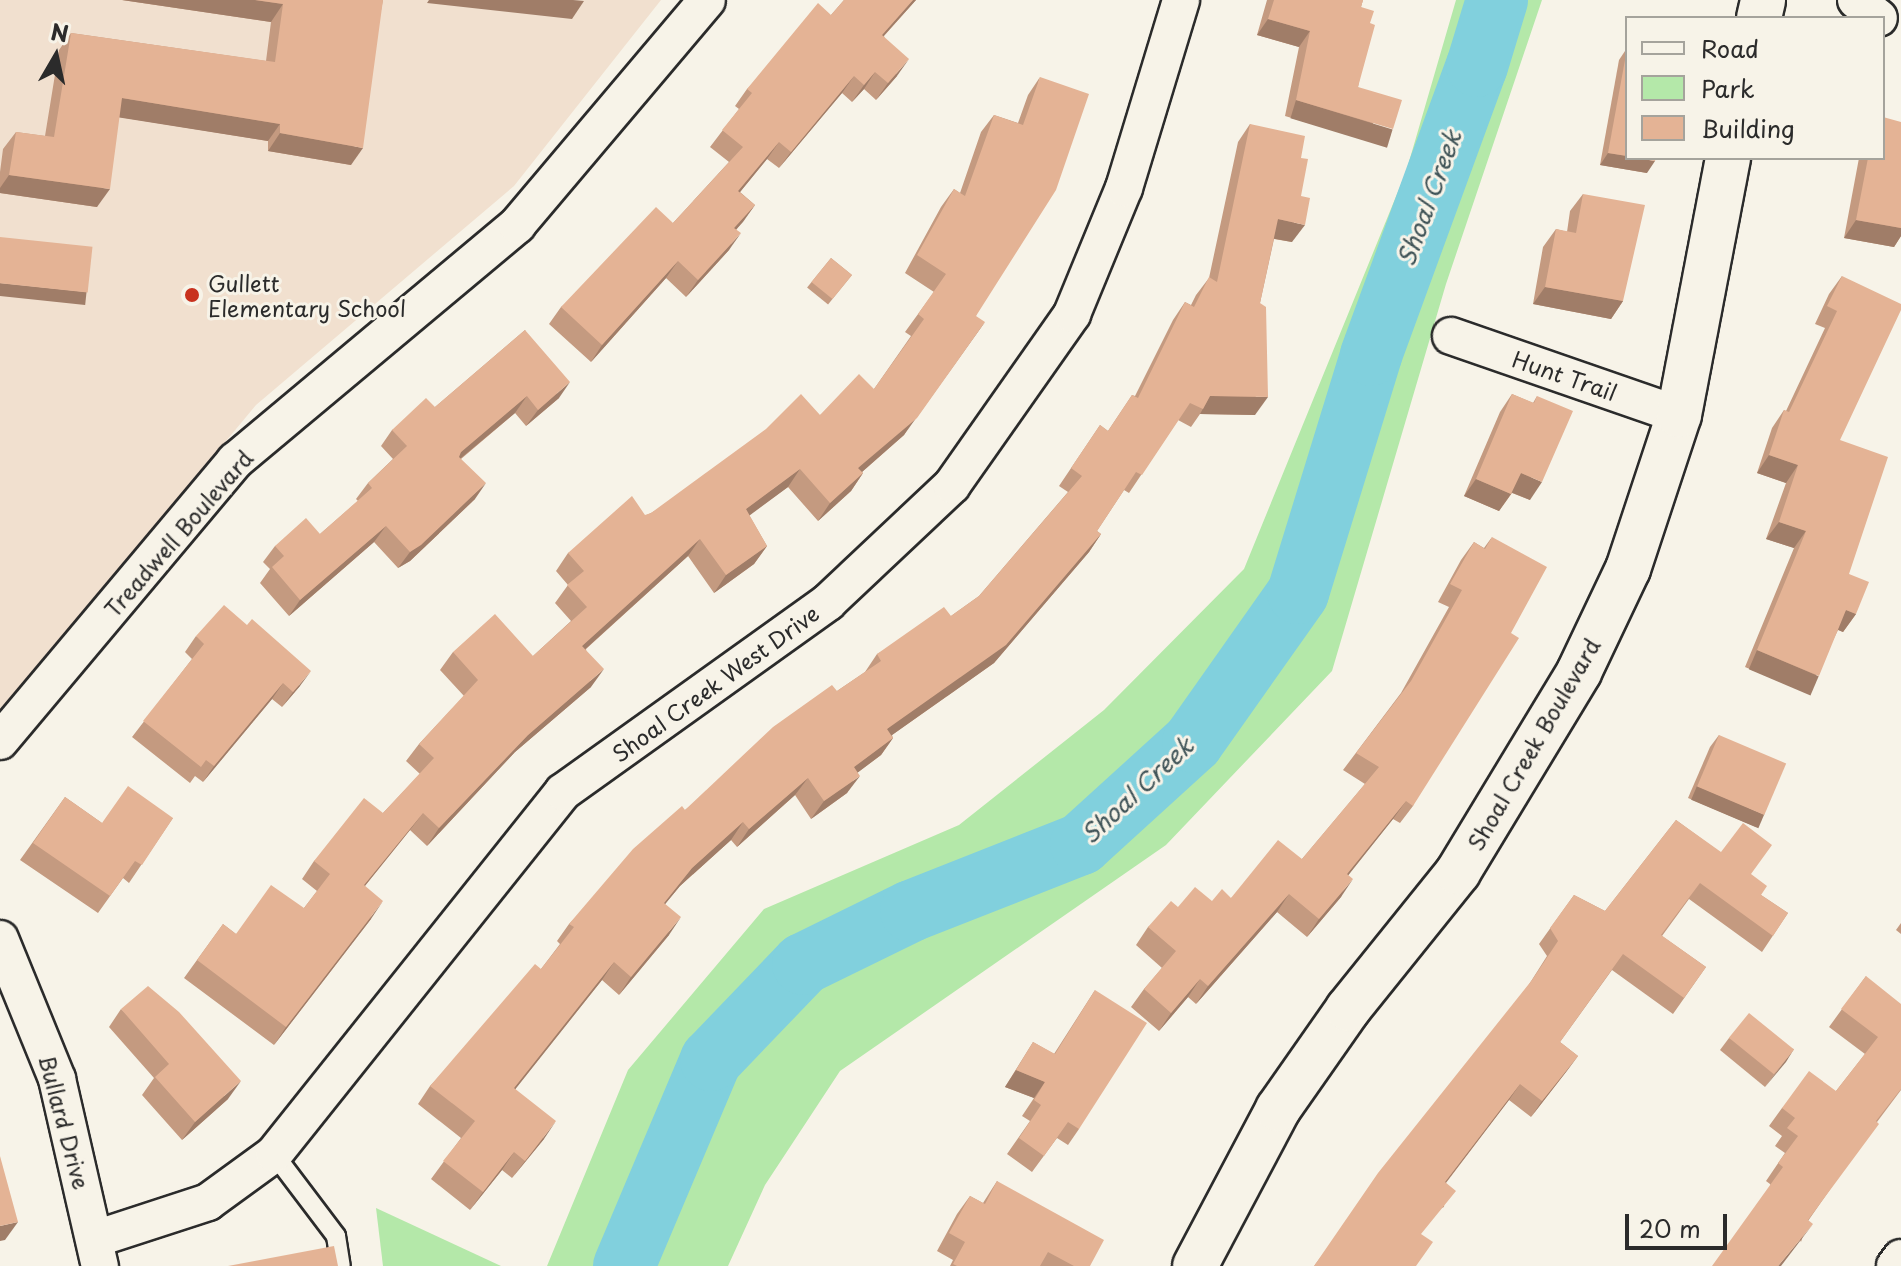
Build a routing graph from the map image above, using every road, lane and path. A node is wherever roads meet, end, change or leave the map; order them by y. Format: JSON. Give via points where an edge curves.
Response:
{"nodes":[{"id":1,"x":707,"y":0,"type":"edge"},
{"id":2,"x":1181,"y":0,"type":"edge"},
{"id":3,"x":1856,"y":0,"type":"edge"},
{"id":4,"x":1877,"y":16,"type":"edge"},
{"id":5,"x":1885,"y":22,"type":"edge"},
{"id":6,"x":1901,"y":35,"type":"edge"},
{"id":7,"x":1728,"y":160,"type":"edge"},
{"id":8,"x":1451,"y":336,"type":"dead end"},
{"id":9,"x":1679,"y":415,"type":"junction"},
{"id":10,"x":0,"y":741,"type":"edge"},
{"id":11,"x":0,"y":939,"type":"edge"},
{"id":12,"x":274,"y":1154,"type":"junction"},
{"id":13,"x":97,"y":1252,"type":"edge"},
{"id":14,"x":1901,"y":1258,"type":"edge"},
{"id":15,"x":341,"y":1266,"type":"edge"},
{"id":16,"x":1195,"y":1266,"type":"edge"},
{"id":17,"x":1895,"y":1266,"type":"edge"}],
"edges":[{"from":1,"to":10,"type":"street","name":"Treadwell Boulevard","via":[[517,225],[235,461]]},
{"from":2,"to":12,"type":"street","name":"Shoal Creek West Drive","via":[[1124,188],[1072,314],[952,485],[828,602],[563,792]]},
{"from":3,"to":4,"type":"street"},
{"from":5,"to":6,"type":"street"},
{"from":7,"to":9,"type":"street","name":"Shoal Creek Boulevard"},
{"from":8,"to":9,"type":"street","name":"Hunt Trail"},
{"from":9,"to":16,"type":"street","name":"Shoal Creek Boulevard","via":[[1628,569],[1564,698],[1458,872],[1348,1009],[1278,1109]]},
{"from":11,"to":13,"type":"street","name":"Bullard Drive","via":[[57,1079]]},
{"from":12,"to":13,"type":"street","name":"Shoal Creek West Drive","via":[[208,1202]]},
{"from":12,"to":15,"type":"lane","via":[[336,1236]]},
{"from":14,"to":17,"type":"street"}]}
